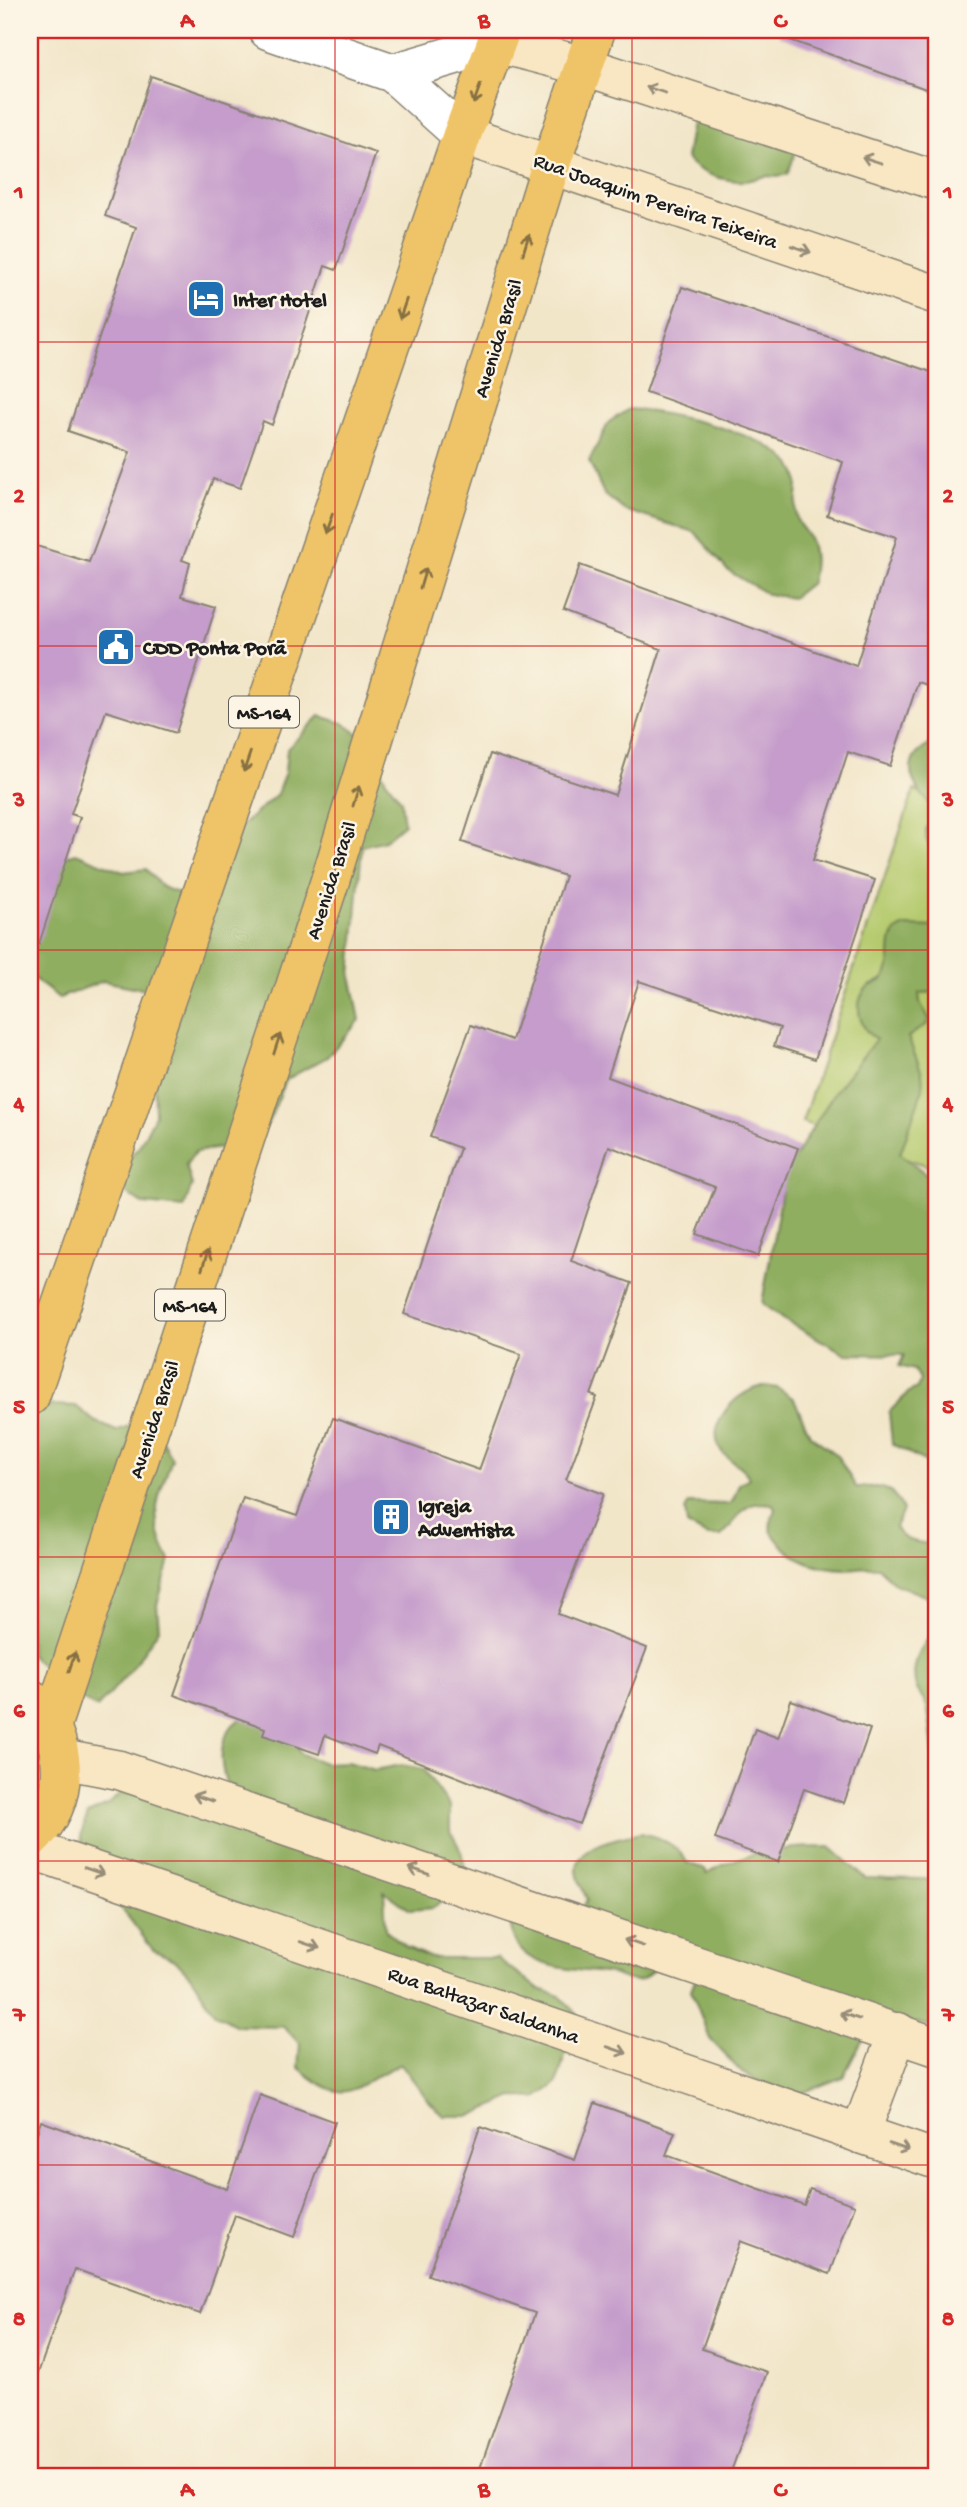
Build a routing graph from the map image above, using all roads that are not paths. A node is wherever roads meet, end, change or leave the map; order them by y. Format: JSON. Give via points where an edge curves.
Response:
{"nodes":[{"id":1,"x":268,"y":30,"type":"edge"},
{"id":2,"x":596,"y":30,"type":"edge"},
{"id":3,"x":499,"y":36,"type":"edge"},
{"id":4,"x":584,"y":66,"type":"junction"},
{"id":5,"x":393,"y":73,"type":"junction"},
{"id":6,"x":462,"y":135,"type":"junction"},
{"id":7,"x":551,"y":164,"type":"junction"},
{"id":8,"x":937,"y":181,"type":"edge"},
{"id":9,"x":937,"y":295,"type":"edge"},
{"id":10,"x":30,"y":1396,"type":"edge"},
{"id":11,"x":47,"y":1728,"type":"edge"},
{"id":12,"x":30,"y":1839,"type":"edge"},
{"id":13,"x":30,"y":1849,"type":"edge"},
{"id":14,"x":898,"y":2032,"type":"junction"},
{"id":15,"x":937,"y":2047,"type":"edge"},
{"id":16,"x":860,"y":2134,"type":"junction"},
{"id":17,"x":937,"y":2160,"type":"edge"}],
"edges":[{"from":1,"to":5,"type":"street","name":"Rua Joaquim Pereira Teixeira"},
{"from":2,"to":4,"type":"main road","name":"Avenida Brasil","number":"MS-164"},
{"from":3,"to":4,"type":"main road"},
{"from":3,"to":5,"type":"street"},
{"from":3,"to":6,"type":"main road","number":"MS-164","one_way":true},
{"from":4,"to":7,"type":"main road","name":"Avenida Brasil","number":"MS-164"},
{"from":8,"to":4,"type":"main road","one_way":true},
{"from":5,"to":6,"type":"street","name":"Rua Joaquim Pereira Teixeira"},
{"from":6,"to":7,"type":"main road","name":"Rua Joaquim Pereira Teixeira"},
{"from":6,"to":10,"type":"main road","number":"MS-164","one_way":true},
{"from":7,"to":9,"type":"main road","name":"Rua Joaquim Pereira Teixeira","one_way":true},
{"from":11,"to":7,"type":"main road","name":"Avenida Brasil","number":"MS-164","one_way":true,"via":[[329,884]]},
{"from":11,"to":12,"type":"main road","number":"MS-164","via":[[59,1792],[46,1822]]},
{"from":14,"to":11,"type":"main road","one_way":true,"via":[[120,1770]]},
{"from":13,"to":16,"type":"main road","name":"Rua Baltazar Saldanha","one_way":true},
{"from":14,"to":15,"type":"main road"},
{"from":14,"to":16,"type":"main road"},
{"from":16,"to":17,"type":"main road","name":"Rua Baltazar Saldanha","one_way":true}]}
